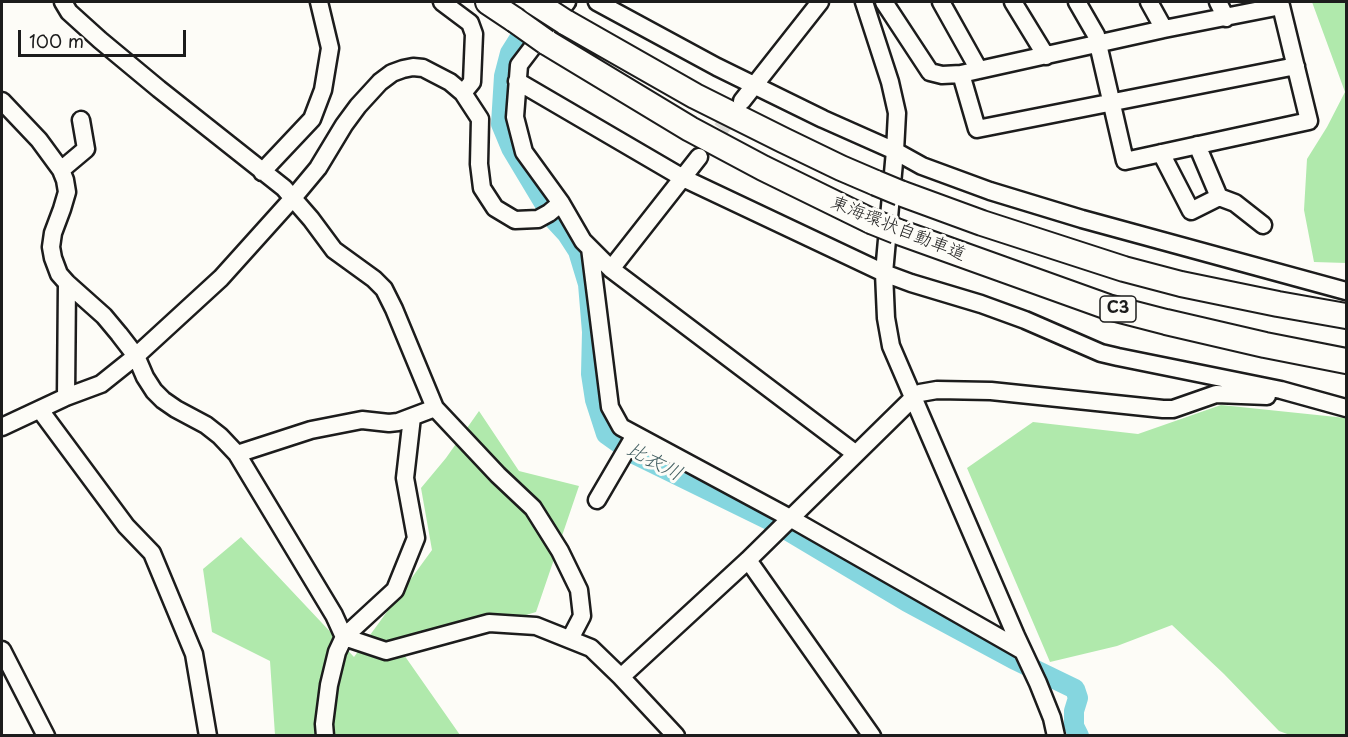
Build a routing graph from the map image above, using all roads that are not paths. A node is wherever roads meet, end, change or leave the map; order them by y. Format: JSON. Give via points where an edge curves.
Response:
{"nodes":[{"id":1,"x":63,"y":2,"type":"edge"},
{"id":2,"x":319,"y":2,"type":"edge"},
{"id":3,"x":442,"y":2,"type":"edge"},
{"id":4,"x":488,"y":2,"type":"edge"},
{"id":5,"x":534,"y":2,"type":"edge"},
{"id":6,"x":597,"y":2,"type":"edge"},
{"id":7,"x":820,"y":2,"type":"edge"},
{"id":8,"x":864,"y":2,"type":"edge"},
{"id":9,"x":884,"y":2,"type":"edge"},
{"id":10,"x":940,"y":2,"type":"edge"},
{"id":11,"x":1013,"y":2,"type":"edge"},
{"id":12,"x":1077,"y":2,"type":"edge"},
{"id":13,"x":1149,"y":2,"type":"edge"},
{"id":14,"x":1218,"y":2,"type":"edge"},
{"id":15,"x":1280,"y":4,"type":"edge"},
{"id":16,"x":566,"y":12,"type":"edge"},
{"id":17,"x":1226,"y":18,"type":"junction"},
{"id":18,"x":1164,"y":29,"type":"junction"},
{"id":19,"x":1098,"y":44,"type":"junction"},
{"id":20,"x":1046,"y":56,"type":"junction"},
{"id":21,"x":1296,"y":66,"type":"junction"},
{"id":22,"x":979,"y":70,"type":"junction"},
{"id":23,"x":961,"y":75,"type":"junction"},
{"id":24,"x":517,"y":81,"type":"junction"},
{"id":25,"x":754,"y":85,"type":"junction"},
{"id":26,"x":464,"y":93,"type":"junction"},
{"id":27,"x":2,"y":101,"type":"edge"},
{"id":28,"x":742,"y":101,"type":"tunnel mouth"},
{"id":29,"x":1112,"y":103,"type":"junction"},
{"id":30,"x":81,"y":120,"type":"dead end"},
{"id":31,"x":1197,"y":145,"type":"junction"},
{"id":32,"x":895,"y":152,"type":"junction"},
{"id":33,"x":1161,"y":153,"type":"junction"},
{"id":34,"x":699,"y":157,"type":"tunnel mouth"},
{"id":35,"x":61,"y":170,"type":"junction"},
{"id":36,"x":262,"y":172,"type":"junction"},
{"id":37,"x":683,"y":178,"type":"junction"},
{"id":38,"x":1219,"y":197,"type":"junction"},
{"id":39,"x":293,"y":198,"type":"junction"},
{"id":40,"x":561,"y":203,"type":"junction"},
{"id":41,"x":1263,"y":225,"type":"dead end"},
{"id":42,"x":590,"y":248,"type":"junction"},
{"id":43,"x":611,"y":269,"type":"junction"},
{"id":44,"x":884,"y":273,"type":"junction"},
{"id":45,"x":67,"y":283,"type":"junction"},
{"id":46,"x":1347,"y":291,"type":"edge"},
{"id":47,"x":1347,"y":316,"type":"edge"},
{"id":48,"x":136,"y":356,"type":"junction"},
{"id":49,"x":1347,"y":360,"type":"edge"},
{"id":50,"x":1281,"y":390,"type":"junction"},
{"id":51,"x":66,"y":397,"type":"junction"},
{"id":52,"x":914,"y":397,"type":"junction"},
{"id":53,"x":435,"y":408,"type":"junction"},
{"id":54,"x":1347,"y":408,"type":"edge"},
{"id":55,"x":40,"y":410,"type":"junction"},
{"id":56,"x":412,"y":417,"type":"junction"},
{"id":57,"x":2,"y":427,"type":"edge"},
{"id":58,"x":635,"y":435,"type":"junction"},
{"id":59,"x":237,"y":454,"type":"junction"},
{"id":60,"x":856,"y":454,"type":"junction"},
{"id":61,"x":597,"y":500,"type":"dead end"},
{"id":62,"x":790,"y":518,"type":"junction"},
{"id":63,"x":748,"y":560,"type":"junction"},
{"id":64,"x":344,"y":637,"type":"junction"},
{"id":65,"x":570,"y":639,"type":"junction"},
{"id":66,"x":2,"y":650,"type":"edge"},
{"id":67,"x":1023,"y":651,"type":"junction"},
{"id":68,"x":621,"y":677,"type":"junction"},
{"id":69,"x":46,"y":735,"type":"edge"},
{"id":70,"x":208,"y":735,"type":"edge"},
{"id":71,"x":325,"y":735,"type":"edge"},
{"id":72,"x":676,"y":735,"type":"edge"},
{"id":73,"x":872,"y":735,"type":"edge"},
{"id":74,"x":1056,"y":735,"type":"edge"}],
"edges":[{"from":1,"to":36,"type":"street","via":[[100,40]]},
{"from":2,"to":36,"type":"street","via":[[330,48],[323,90],[312,119]]},
{"from":3,"to":26,"type":"street","via":[[470,23],[474,34],[472,82]]},
{"from":4,"to":49,"type":"highway","name":"東海環状自動車道","number":"C3","bridge":true,"via":[[690,129],[871,221],[1108,307]]},
{"from":5,"to":16,"type":"highway","name":"東海環状自動車道","number":"C3","bridge":true},
{"from":6,"to":25,"type":"street"},
{"from":7,"to":25,"type":"street"},
{"from":8,"to":32,"type":"street","via":[[897,114]]},
{"from":9,"to":23,"type":"street","via":[[930,72]]},
{"from":10,"to":22,"type":"street"},
{"from":11,"to":20,"type":"street"},
{"from":12,"to":19,"type":"street"},
{"from":13,"to":18,"type":"street"},
{"from":14,"to":17,"type":"street"},
{"from":15,"to":17,"type":"street"},
{"from":15,"to":21,"type":"street"},
{"from":16,"to":24,"type":"street","via":[[519,65]]},
{"from":16,"to":47,"type":"highway","name":"東海環状自動車道","number":"C3","bridge":true,"via":[[695,96],[840,168],[900,193],[1124,269],[1180,284]]},
{"from":17,"to":18,"type":"street"},
{"from":18,"to":19,"type":"street"},
{"from":19,"to":20,"type":"street"},
{"from":19,"to":29,"type":"street"},
{"from":20,"to":22,"type":"street"},
{"from":21,"to":29,"type":"street"},
{"from":21,"to":31,"type":"street","via":[[1308,121]]},
{"from":22,"to":23,"type":"street"},
{"from":23,"to":29,"type":"street","via":[[977,129]]},
{"from":24,"to":37,"type":"street"},
{"from":24,"to":40,"type":"street","via":[[515,117],[524,152]]},
{"from":25,"to":28,"type":"street"},
{"from":25,"to":32,"type":"street"},
{"from":26,"to":39,"type":"street","via":[[423,68],[392,73],[358,106],[318,168]]},
{"from":26,"to":40,"type":"street","via":[[480,119],[482,188],[495,207],[515,220],[538,219]]},
{"from":27,"to":35,"type":"street"},
{"from":29,"to":33,"type":"street","via":[[1125,161]]},
{"from":30,"to":35,"type":"street","via":[[86,149]]},
{"from":31,"to":33,"type":"street"},
{"from":31,"to":38,"type":"street"},
{"from":32,"to":44,"type":"street"},
{"from":32,"to":46,"type":"street","via":[[922,166],[1072,216]]},
{"from":33,"to":38,"type":"street","via":[[1191,211]]},
{"from":34,"to":37,"type":"street"},
{"from":35,"to":45,"type":"street","via":[[67,192],[51,247],[59,274]]},
{"from":36,"to":39,"type":"street"},
{"from":37,"to":43,"type":"street"},
{"from":37,"to":44,"type":"street"},
{"from":38,"to":41,"type":"street","via":[[1235,203]]},
{"from":39,"to":48,"type":"street","via":[[221,278]]},
{"from":39,"to":53,"type":"street","via":[[334,250],[384,289]]},
{"from":40,"to":42,"type":"street"},
{"from":42,"to":43,"type":"street"},
{"from":42,"to":58,"type":"street","via":[[610,407],[621,427]]},
{"from":43,"to":60,"type":"street"},
{"from":44,"to":50,"type":"street","via":[[1025,320],[1101,352]]},
{"from":44,"to":52,"type":"street","via":[[891,346]]},
{"from":45,"to":48,"type":"street","via":[[104,316]]},
{"from":45,"to":51,"type":"street"},
{"from":48,"to":51,"type":"street","via":[[101,384]]},
{"from":48,"to":59,"type":"street","via":[[163,400],[206,425]]},
{"from":50,"to":52,"type":"street","via":[[1273,396],[1209,395],[1173,409],[991,392],[937,390]]},
{"from":50,"to":54,"type":"street"},
{"from":51,"to":55,"type":"street"},
{"from":52,"to":60,"type":"street"},
{"from":52,"to":67,"type":"street"},
{"from":53,"to":56,"type":"street"},
{"from":53,"to":65,"type":"street","via":[[532,508],[560,551],[579,590],[582,615]]},
{"from":55,"to":57,"type":"street"},
{"from":55,"to":70,"type":"street","via":[[126,526],[152,553],[194,654]]},
{"from":56,"to":59,"type":"street","via":[[389,423],[362,420],[334,425]]},
{"from":56,"to":64,"type":"street","via":[[405,478],[416,538],[395,590]]},
{"from":58,"to":61,"type":"street"},
{"from":58,"to":62,"type":"street"},
{"from":59,"to":64,"type":"street"},
{"from":60,"to":62,"type":"street"},
{"from":62,"to":63,"type":"street"},
{"from":62,"to":67,"type":"street"},
{"from":63,"to":68,"type":"street"},
{"from":63,"to":73,"type":"street"},
{"from":64,"to":65,"type":"street","via":[[386,651],[489,623],[536,626]]},
{"from":64,"to":71,"type":"street","via":[[329,685]]},
{"from":65,"to":68,"type":"street","via":[[591,648]]},
{"from":66,"to":69,"type":"street"},
{"from":67,"to":74,"type":"street"},
{"from":68,"to":72,"type":"street"}]}
